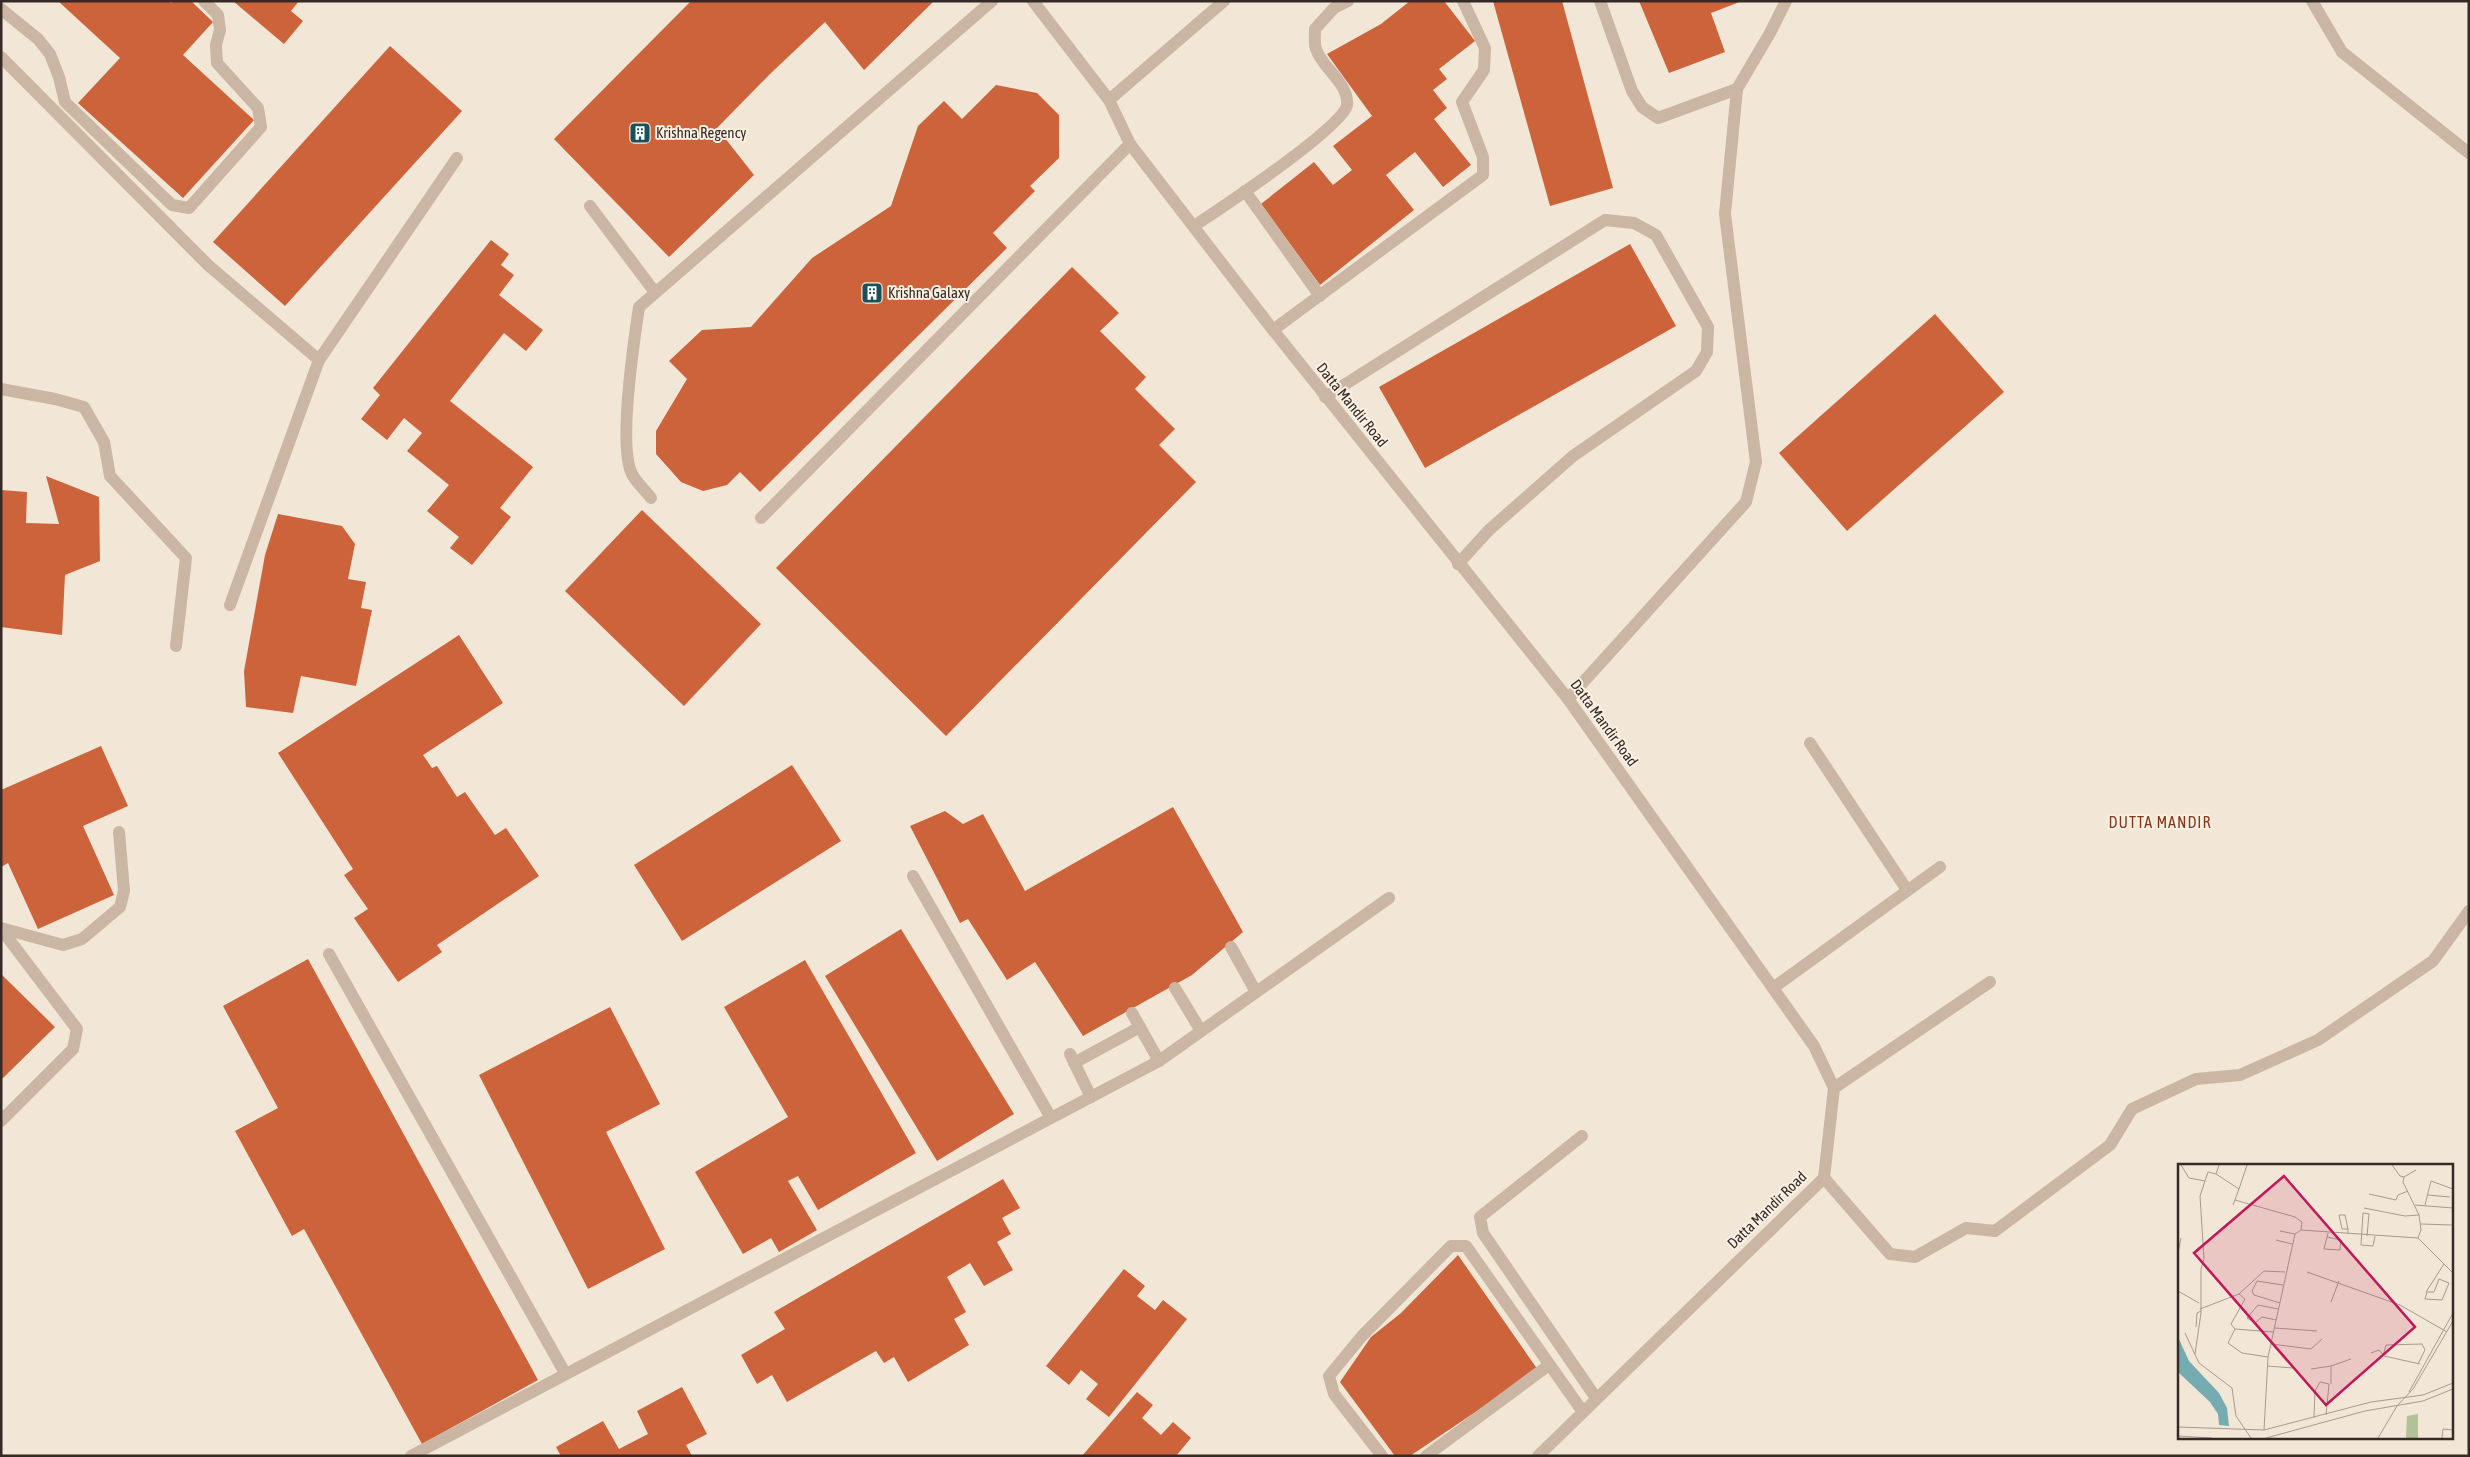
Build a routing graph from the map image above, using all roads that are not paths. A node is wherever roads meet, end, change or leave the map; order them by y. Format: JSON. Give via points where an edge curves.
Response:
{"nodes":[{"id":1,"x":204,"y":1,"type":"edge"},
{"id":2,"x":992,"y":1,"type":"edge"},
{"id":3,"x":1033,"y":1,"type":"edge"},
{"id":4,"x":1224,"y":1,"type":"edge"},
{"id":5,"x":1348,"y":1,"type":"edge"},
{"id":6,"x":1463,"y":1,"type":"edge"},
{"id":7,"x":1600,"y":1,"type":"edge"},
{"id":8,"x":1786,"y":1,"type":"edge"},
{"id":9,"x":2312,"y":1,"type":"edge"},
{"id":10,"x":1,"y":9,"type":"edge"},
{"id":11,"x":1,"y":57,"type":"edge"},
{"id":12,"x":1737,"y":89,"type":"junction"},
{"id":13,"x":1109,"y":100,"type":"junction"},
{"id":14,"x":1130,"y":144,"type":"junction"},
{"id":15,"x":2469,"y":153,"type":"edge"},
{"id":16,"x":457,"y":158,"type":"dead end"},
{"id":17,"x":1245,"y":191,"type":"junction"},
{"id":18,"x":590,"y":206,"type":"dead end"},
{"id":19,"x":1194,"y":226,"type":"junction"},
{"id":20,"x":654,"y":291,"type":"junction"},
{"id":21,"x":1320,"y":296,"type":"junction"},
{"id":22,"x":1273,"y":330,"type":"junction"},
{"id":23,"x":319,"y":360,"type":"junction"},
{"id":24,"x":1,"y":389,"type":"edge"},
{"id":25,"x":1325,"y":397,"type":"junction"},
{"id":26,"x":651,"y":498,"type":"dead end"},
{"id":27,"x":761,"y":518,"type":"dead end"},
{"id":28,"x":1458,"y":564,"type":"junction"},
{"id":29,"x":230,"y":605,"type":"dead end"},
{"id":30,"x":176,"y":646,"type":"dead end"},
{"id":31,"x":1568,"y":699,"type":"junction"},
{"id":32,"x":1810,"y":743,"type":"dead end"},
{"id":33,"x":119,"y":832,"type":"dead end"},
{"id":34,"x":1940,"y":866,"type":"dead end"},
{"id":35,"x":913,"y":876,"type":"dead end"},
{"id":36,"x":1907,"y":890,"type":"junction"},
{"id":37,"x":1389,"y":898,"type":"dead end"},
{"id":38,"x":2469,"y":911,"type":"edge"},
{"id":39,"x":1,"y":929,"type":"edge"},
{"id":40,"x":1231,"y":947,"type":"dead end"},
{"id":41,"x":329,"y":954,"type":"dead end"},
{"id":42,"x":1990,"y":982,"type":"dead end"},
{"id":43,"x":1175,"y":988,"type":"dead end"},
{"id":44,"x":1773,"y":988,"type":"junction"},
{"id":45,"x":1256,"y":992,"type":"junction"},
{"id":46,"x":1132,"y":1013,"type":"dead end"},
{"id":47,"x":1140,"y":1027,"type":"junction"},
{"id":48,"x":1201,"y":1031,"type":"junction"},
{"id":49,"x":1159,"y":1060,"type":"junction"},
{"id":50,"x":1834,"y":1088,"type":"junction"},
{"id":51,"x":1091,"y":1097,"type":"junction"},
{"id":52,"x":1051,"y":1118,"type":"junction"},
{"id":53,"x":1,"y":1121,"type":"edge"},
{"id":54,"x":1582,"y":1136,"type":"dead end"},
{"id":55,"x":1824,"y":1178,"type":"junction"},
{"id":56,"x":1549,"y":1365,"type":"junction"},
{"id":57,"x":565,"y":1373,"type":"junction"},
{"id":58,"x":1596,"y":1398,"type":"junction"},
{"id":59,"x":1583,"y":1412,"type":"junction"},
{"id":60,"x":411,"y":1456,"type":"edge"},
{"id":61,"x":1382,"y":1456,"type":"edge"},
{"id":62,"x":1426,"y":1456,"type":"edge"},
{"id":63,"x":1538,"y":1456,"type":"edge"}],
"edges":[{"from":1,"to":10,"type":"street","via":[[218,15],[217,63],[258,108],[261,126],[189,208],[172,205],[65,102],[50,54],[38,39]]},
{"from":2,"to":20,"type":"street"},
{"from":3,"to":13,"type":"street","name":"Datta Mandir Road"},
{"from":4,"to":13,"type":"street"},
{"from":5,"to":17,"type":"street","via":[[1334,8],[1315,29],[1316,49],[1345,92],[1347,106],[1333,124],[1311,143]]},
{"from":6,"to":21,"type":"street","via":[[1485,48],[1484,70],[1462,102],[1483,157],[1483,175]]},
{"from":7,"to":12,"type":"street","via":[[1632,91],[1642,107],[1658,118]]},
{"from":8,"to":12,"type":"street"},
{"from":9,"to":15,"type":"street","via":[[2342,52]]},
{"from":11,"to":23,"type":"street","via":[[208,265]]},
{"from":12,"to":31,"type":"street","via":[[1725,214],[1756,462],[1746,502]]},
{"from":13,"to":14,"type":"street","name":"Datta Mandir Road"},
{"from":14,"to":19,"type":"street","name":"Datta Mandir Road"},
{"from":14,"to":27,"type":"street"},
{"from":16,"to":23,"type":"street"},
{"from":17,"to":19,"type":"street"},
{"from":17,"to":21,"type":"street"},
{"from":18,"to":20,"type":"street"},
{"from":19,"to":22,"type":"street","name":"Datta Mandir Road"},
{"from":20,"to":26,"type":"street","via":[[639,307],[625,444],[631,473]]},
{"from":21,"to":22,"type":"street"},
{"from":22,"to":25,"type":"street","name":"Datta Mandir Road"},
{"from":23,"to":29,"type":"street"},
{"from":24,"to":30,"type":"street","via":[[84,407],[104,442],[110,476],[186,558]]},
{"from":25,"to":28,"type":"street","name":"Datta Mandir Road"},
{"from":25,"to":28,"type":"street","via":[[1605,220],[1634,223],[1656,235],[1708,327],[1707,352],[1696,370],[1573,456],[1489,530]]},
{"from":28,"to":31,"type":"street","name":"Datta Mandir Road"},
{"from":31,"to":44,"type":"street","name":"Datta Mandir Road"},
{"from":32,"to":36,"type":"street"},
{"from":33,"to":39,"type":"street","via":[[124,891],[120,907],[82,939],[63,945]]},
{"from":34,"to":36,"type":"street"},
{"from":35,"to":52,"type":"street"},
{"from":36,"to":44,"type":"street"},
{"from":37,"to":45,"type":"street"},
{"from":38,"to":55,"type":"street","via":[[2433,961],[2318,1040],[2240,1075],[2196,1079],[2132,1109],[2110,1145],[1995,1231],[1966,1228],[1915,1257],[1890,1254]]},
{"from":39,"to":53,"type":"street","via":[[77,1029],[73,1048]]},
{"from":40,"to":45,"type":"street"},
{"from":41,"to":57,"type":"street"},
{"from":42,"to":50,"type":"street"},
{"from":43,"to":48,"type":"street"},
{"from":44,"to":50,"type":"street","name":"Datta Mandir Road","via":[[1814,1046]]},
{"from":45,"to":48,"type":"street"},
{"from":46,"to":47,"type":"street"},
{"from":47,"to":49,"type":"street"},
{"from":47,"to":51,"type":"street","via":[[1072,1058]]},
{"from":48,"to":49,"type":"street"},
{"from":49,"to":51,"type":"street"},
{"from":50,"to":55,"type":"street","name":"Datta Mandir Road"},
{"from":51,"to":52,"type":"street"},
{"from":52,"to":57,"type":"street"},
{"from":54,"to":58,"type":"street","via":[[1480,1217],[1483,1233]]},
{"from":55,"to":58,"type":"street","name":"Datta Mandir Road"},
{"from":56,"to":59,"type":"street"},
{"from":56,"to":61,"type":"street","via":[[1466,1246],[1451,1246],[1362,1336],[1329,1376],[1334,1394]]},
{"from":56,"to":62,"type":"street"},
{"from":57,"to":60,"type":"street"},
{"from":58,"to":59,"type":"street","name":"Datta Mandir Road"},
{"from":59,"to":63,"type":"street","name":"Datta Mandir Road"}]}
